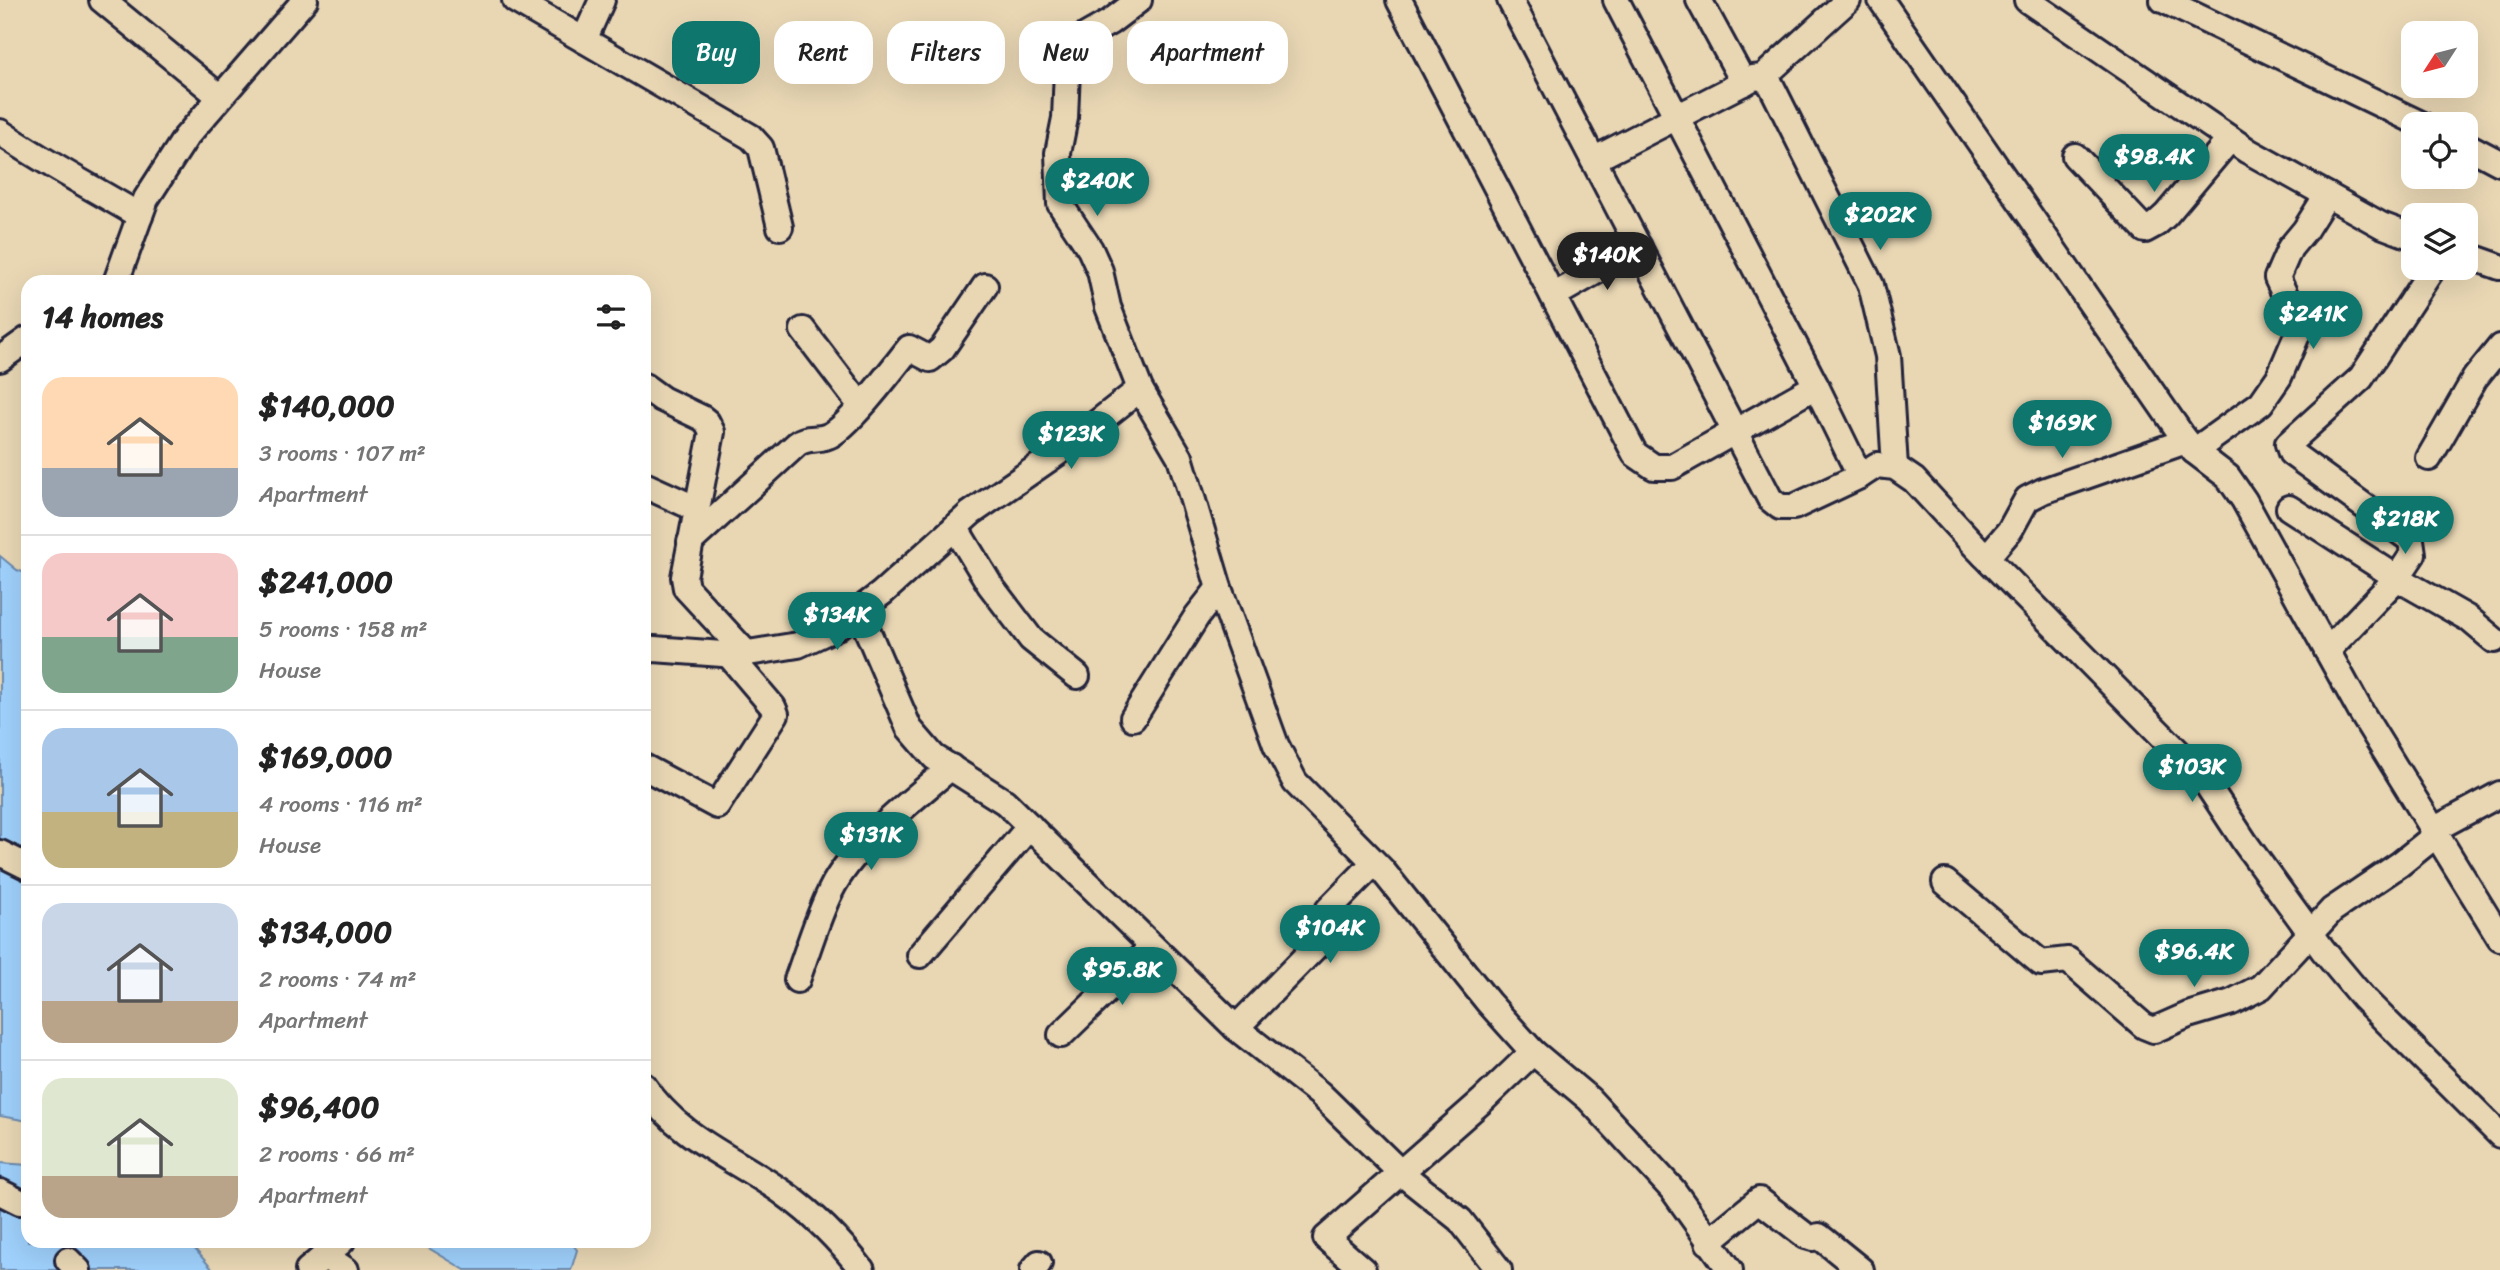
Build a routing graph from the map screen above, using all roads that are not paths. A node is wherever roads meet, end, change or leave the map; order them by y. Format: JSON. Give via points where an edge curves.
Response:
{"nodes":[{"id":1,"x":102,"y":0,"type":"edge"},
{"id":2,"x":305,"y":0,"type":"edge"},
{"id":3,"x":515,"y":0,"type":"edge"},
{"id":4,"x":602,"y":0,"type":"edge"},
{"id":5,"x":1139,"y":0,"type":"edge"},
{"id":6,"x":1399,"y":0,"type":"edge"},
{"id":7,"x":1510,"y":0,"type":"edge"},
{"id":8,"x":1616,"y":0,"type":"edge"},
{"id":9,"x":1699,"y":0,"type":"edge"},
{"id":10,"x":1848,"y":0,"type":"edge"},
{"id":11,"x":1881,"y":0,"type":"edge"},
{"id":12,"x":2027,"y":0,"type":"edge"},
{"id":13,"x":2163,"y":0,"type":"edge"},
{"id":14,"x":584,"y":40,"type":"junction"},
{"id":15,"x":1753,"y":80,"type":"junction"},
{"id":16,"x":220,"y":97,"type":"junction"},
{"id":17,"x":2401,"y":114,"type":"edge"},
{"id":18,"x":1676,"y":116,"type":"junction"},
{"id":19,"x":0,"y":132,"type":"edge"},
{"id":20,"x":2230,"y":139,"type":"junction"},
{"id":21,"x":2478,"y":151,"type":"edge"},
{"id":22,"x":2075,"y":156,"type":"dead end"},
{"id":23,"x":1593,"y":160,"type":"junction"},
{"id":24,"x":2500,"y":163,"type":"edge"},
{"id":25,"x":2327,"y":195,"type":"junction"},
{"id":26,"x":140,"y":216,"type":"junction"},
{"id":27,"x":780,"y":226,"type":"dead end"},
{"id":28,"x":2401,"y":232,"type":"edge"},
{"id":29,"x":1639,"y":247,"type":"junction"},
{"id":30,"x":2478,"y":259,"type":"edge"},
{"id":31,"x":2500,"y":267,"type":"edge"},
{"id":32,"x":119,"y":275,"type":"edge"},
{"id":33,"x":2425,"y":280,"type":"edge"},
{"id":34,"x":985,"y":286,"type":"dead end"},
{"id":35,"x":1553,"y":296,"type":"junction"},
{"id":36,"x":803,"y":330,"type":"dead end"},
{"id":37,"x":21,"y":344,"type":"edge"},
{"id":38,"x":2500,"y":347,"type":"edge"},
{"id":39,"x":0,"y":359,"type":"edge"},
{"id":40,"x":1816,"y":386,"type":"junction"},
{"id":41,"x":1140,"y":389,"type":"junction"},
{"id":42,"x":651,"y":391,"type":"edge"},
{"id":43,"x":862,"y":406,"type":"junction"},
{"id":44,"x":1735,"y":433,"type":"junction"},
{"id":45,"x":2190,"y":446,"type":"junction"},
{"id":46,"x":2429,"y":458,"type":"dead end"},
{"id":47,"x":1895,"y":467,"type":"junction"},
{"id":48,"x":1860,"y":476,"type":"junction"},
{"id":49,"x":651,"y":488,"type":"edge"},
{"id":50,"x":2289,"y":508,"type":"dead end"},
{"id":51,"x":697,"y":509,"type":"junction"},
{"id":52,"x":955,"y":527,"type":"junction"},
{"id":53,"x":691,"y":542,"type":"junction"},
{"id":54,"x":1984,"y":555,"type":"junction"},
{"id":55,"x":2397,"y":578,"type":"junction"},
{"id":56,"x":1219,"y":588,"type":"junction"},
{"id":57,"x":859,"y":611,"type":"junction"},
{"id":58,"x":2498,"y":640,"type":"edge"},
{"id":59,"x":651,"y":650,"type":"edge"},
{"id":60,"x":2327,"y":651,"type":"junction"},
{"id":61,"x":737,"y":654,"type":"junction"},
{"id":62,"x":1077,"y":676,"type":"dead end"},
{"id":63,"x":1133,"y":718,"type":"dead end"},
{"id":64,"x":951,"y":767,"type":"junction"},
{"id":65,"x":651,"y":771,"type":"edge"},
{"id":66,"x":2500,"y":794,"type":"edge"},
{"id":67,"x":1030,"y":826,"type":"junction"},
{"id":68,"x":2434,"y":833,"type":"junction"},
{"id":69,"x":0,"y":853,"type":"edge"},
{"id":70,"x":1374,"y":863,"type":"junction"},
{"id":71,"x":21,"y":864,"type":"edge"},
{"id":72,"x":1945,"y":882,"type":"dead end"},
{"id":73,"x":2311,"y":933,"type":"junction"},
{"id":74,"x":2500,"y":938,"type":"edge"},
{"id":75,"x":1152,"y":947,"type":"junction"},
{"id":76,"x":920,"y":956,"type":"dead end"},
{"id":77,"x":797,"y":980,"type":"dead end"},
{"id":78,"x":1236,"y":1028,"type":"junction"},
{"id":79,"x":1061,"y":1035,"type":"dead end"},
{"id":80,"x":1532,"y":1052,"type":"junction"},
{"id":81,"x":651,"y":1095,"type":"edge"},
{"id":82,"x":2500,"y":1135,"type":"edge"},
{"id":83,"x":1400,"y":1172,"type":"junction"},
{"id":84,"x":1708,"y":1242,"type":"junction"},
{"id":85,"x":325,"y":1256,"type":"edge"},
{"id":86,"x":346,"y":1270,"type":"edge"},
{"id":87,"x":862,"y":1270,"type":"edge"},
{"id":88,"x":1363,"y":1270,"type":"edge"},
{"id":89,"x":1499,"y":1270,"type":"edge"},
{"id":90,"x":1730,"y":1270,"type":"edge"},
{"id":91,"x":1861,"y":1270,"type":"edge"}],
"edges":[{"from":1,"to":16,"type":"street"},
{"from":2,"to":16,"type":"street"},
{"from":3,"to":14,"type":"street"},
{"from":4,"to":14,"type":"street"},
{"from":5,"to":41,"type":"street","via":[[1068,46],[1058,186],[1059,204],[1100,271],[1108,307]]},
{"from":6,"to":35,"type":"street"},
{"from":7,"to":23,"type":"street"},
{"from":8,"to":18,"type":"street"},
{"from":9,"to":15,"type":"street"},
{"from":10,"to":15,"type":"street"},
{"from":11,"to":45,"type":"street"},
{"from":12,"to":20,"type":"street"},
{"from":13,"to":17,"type":"street"},
{"from":14,"to":27,"type":"street","via":[[751,137],[761,148]]},
{"from":15,"to":18,"type":"street"},
{"from":15,"to":47,"type":"street","via":[[1771,85],[1871,285],[1888,356]]},
{"from":16,"to":26,"type":"street","via":[[186,137]]},
{"from":18,"to":23,"type":"street"},
{"from":18,"to":40,"type":"street"},
{"from":19,"to":26,"type":"street"},
{"from":20,"to":22,"type":"street","via":[[2166,215],[2145,230]]},
{"from":20,"to":25,"type":"street"},
{"from":21,"to":24,"type":"street"},
{"from":23,"to":29,"type":"street"},
{"from":25,"to":28,"type":"street"},
{"from":25,"to":45,"type":"street","via":[[2290,248],[2277,278],[2301,317],[2279,377],[2261,404]]},
{"from":26,"to":32,"type":"street"},
{"from":29,"to":35,"type":"street"},
{"from":29,"to":44,"type":"street"},
{"from":30,"to":31,"type":"street"},
{"from":33,"to":55,"type":"street","via":[[2361,378],[2288,444],[2291,453],[2411,540],[2413,554]]},
{"from":34,"to":43,"type":"street","via":[[942,349],[930,359],[909,348]]},
{"from":35,"to":44,"type":"street","via":[[1635,454],[1654,467],[1672,467]]},
{"from":36,"to":43,"type":"street"},
{"from":37,"to":39,"type":"street"},
{"from":38,"to":46,"type":"street","via":[[2475,378]]},
{"from":40,"to":44,"type":"street"},
{"from":40,"to":48,"type":"street"},
{"from":41,"to":52,"type":"street"},
{"from":41,"to":56,"type":"street","via":[[1180,457]]},
{"from":42,"to":51,"type":"street","via":[[702,418],[712,432]]},
{"from":43,"to":53,"type":"street","via":[[829,436],[805,438],[797,444]]},
{"from":44,"to":48,"type":"street","via":[[1770,499],[1780,507],[1794,507]]},
{"from":45,"to":54,"type":"street","via":[[2042,491],[2027,499],[2010,530]]},
{"from":45,"to":60,"type":"street","via":[[2228,477],[2244,500]]},
{"from":47,"to":48,"type":"street","via":[[1877,465]]},
{"from":47,"to":54,"type":"street","via":[[1914,480]]},
{"from":49,"to":51,"type":"street"},
{"from":50,"to":55,"type":"street"},
{"from":51,"to":53,"type":"street"},
{"from":52,"to":57,"type":"street"},
{"from":52,"to":62,"type":"street","via":[[989,585],[1031,639]]},
{"from":53,"to":61,"type":"street","via":[[686,588]]},
{"from":54,"to":73,"type":"street","via":[[2202,776]]},
{"from":55,"to":58,"type":"street"},
{"from":55,"to":60,"type":"street"},
{"from":56,"to":63,"type":"street"},
{"from":56,"to":70,"type":"street","via":[[1276,744],[1295,782]]},
{"from":57,"to":61,"type":"street","via":[[838,627],[798,645]]},
{"from":57,"to":64,"type":"street","via":[[909,729],[934,757]]},
{"from":59,"to":61,"type":"street"},
{"from":60,"to":68,"type":"street"},
{"from":61,"to":65,"type":"street","via":[[775,714],[716,806]]},
{"from":64,"to":67,"type":"street","via":[[1005,802]]},
{"from":64,"to":77,"type":"street","via":[[852,859],[831,888]]},
{"from":66,"to":68,"type":"street"},
{"from":67,"to":75,"type":"street"},
{"from":67,"to":76,"type":"street"},
{"from":68,"to":73,"type":"street","via":[[2400,864],[2332,910]]},
{"from":68,"to":74,"type":"street"},
{"from":69,"to":71,"type":"street"},
{"from":70,"to":78,"type":"street","via":[[1328,910],[1326,936]]},
{"from":70,"to":80,"type":"street"},
{"from":72,"to":73,"type":"street","via":[[2040,963],[2068,960],[2154,1030],[2261,987]]},
{"from":73,"to":82,"type":"street","via":[[2363,998]]},
{"from":75,"to":78,"type":"street"},
{"from":75,"to":79,"type":"street"},
{"from":78,"to":83,"type":"street","via":[[1320,1094]]},
{"from":80,"to":83,"type":"street"},
{"from":80,"to":84,"type":"street","via":[[1598,1109],[1673,1190]]},
{"from":81,"to":87,"type":"street","via":[[683,1130],[786,1195]]},
{"from":83,"to":88,"type":"street","via":[[1326,1238]]},
{"from":83,"to":89,"type":"street","via":[[1460,1220]]},
{"from":84,"to":90,"type":"street"},
{"from":84,"to":91,"type":"street","via":[[1759,1200],[1806,1236],[1819,1236]]},
{"from":85,"to":86,"type":"street"}]}
